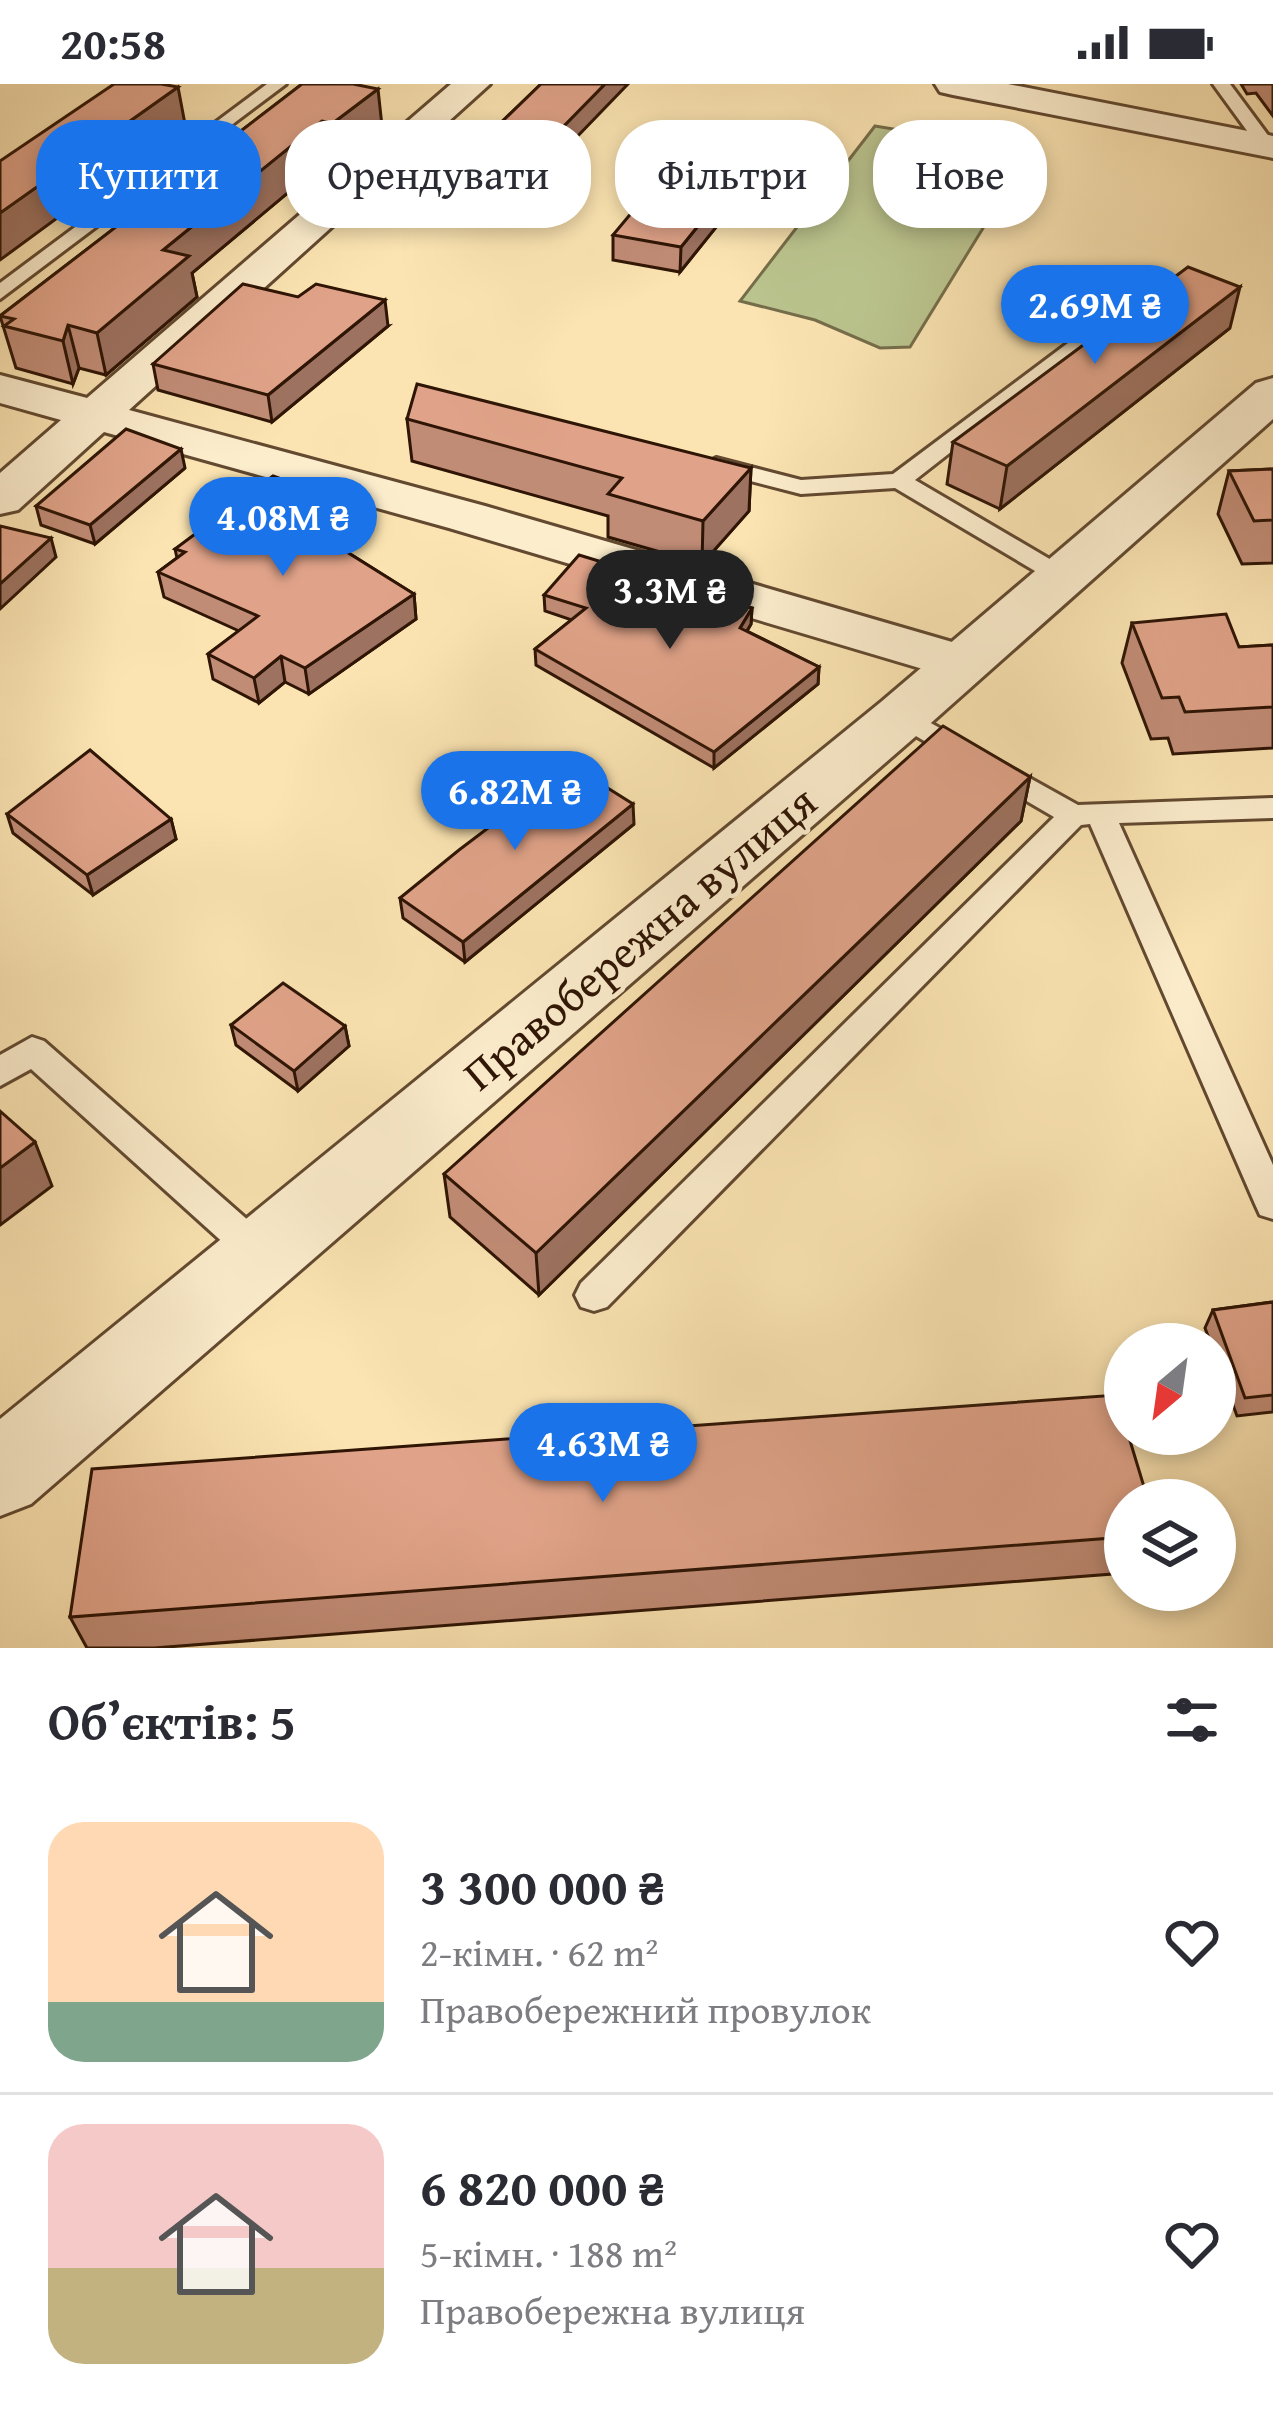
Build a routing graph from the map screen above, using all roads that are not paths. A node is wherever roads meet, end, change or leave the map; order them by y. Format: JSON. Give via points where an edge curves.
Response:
{"nodes":[{"id":1,"x":278,"y":84,"type":"edge"},
{"id":2,"x":472,"y":84,"type":"edge"},
{"id":3,"x":953,"y":84,"type":"edge"},
{"id":4,"x":1221,"y":84,"type":"edge"},
{"id":5,"x":1270,"y":146,"type":"edge"},
{"id":6,"x":0,"y":293,"type":"edge"},
{"id":7,"x":1132,"y":301,"type":"dead end"},
{"id":8,"x":0,"y":388,"type":"edge"},
{"id":9,"x":1273,"y":393,"type":"edge"},
{"id":10,"x":97,"y":412,"type":"junction"},
{"id":11,"x":689,"y":459,"type":"edge"},
{"id":12,"x":898,"y":481,"type":"junction"},
{"id":13,"x":0,"y":499,"type":"edge"},
{"id":14,"x":1061,"y":576,"type":"junction"},
{"id":15,"x":963,"y":663,"type":"junction"},
{"id":16,"x":902,"y":716,"type":"junction"},
{"id":17,"x":1273,"y":808,"type":"edge"},
{"id":18,"x":1087,"y":815,"type":"junction"},
{"id":19,"x":0,"y":1073,"type":"edge"},
{"id":20,"x":1269,"y":1183,"type":"edge"},
{"id":21,"x":261,"y":1253,"type":"junction"},
{"id":22,"x":594,"y":1295,"type":"dead end"},
{"id":23,"x":0,"y":1474,"type":"edge"}],
"edges":[{"from":1,"to":6,"type":"lane"},
{"from":2,"to":10,"type":"street"},
{"from":3,"to":5,"type":"street"},
{"from":4,"to":5,"type":"lane"},
{"from":7,"to":12,"type":"lane"},
{"from":8,"to":10,"type":"street"},
{"from":9,"to":14,"type":"street","name":"Правобережна вулиця"},
{"from":10,"to":13,"type":"street"},
{"from":10,"to":15,"type":"street"},
{"from":11,"to":12,"type":"lane","via":[[801,487]]},
{"from":12,"to":14,"type":"lane"},
{"from":14,"to":15,"type":"street","name":"Правобережна вулиця"},
{"from":15,"to":16,"type":"street","name":"Правобережна вулиця"},
{"from":16,"to":18,"type":"lane"},
{"from":16,"to":21,"type":"street","name":"Правобережна вулиця"},
{"from":17,"to":18,"type":"lane"},
{"from":18,"to":20,"type":"lane"},
{"from":18,"to":22,"type":"lane"},
{"from":19,"to":21,"type":"lane","via":[[32,1050]]},
{"from":21,"to":23,"type":"street","name":"Правобережна вулиця"}]}
